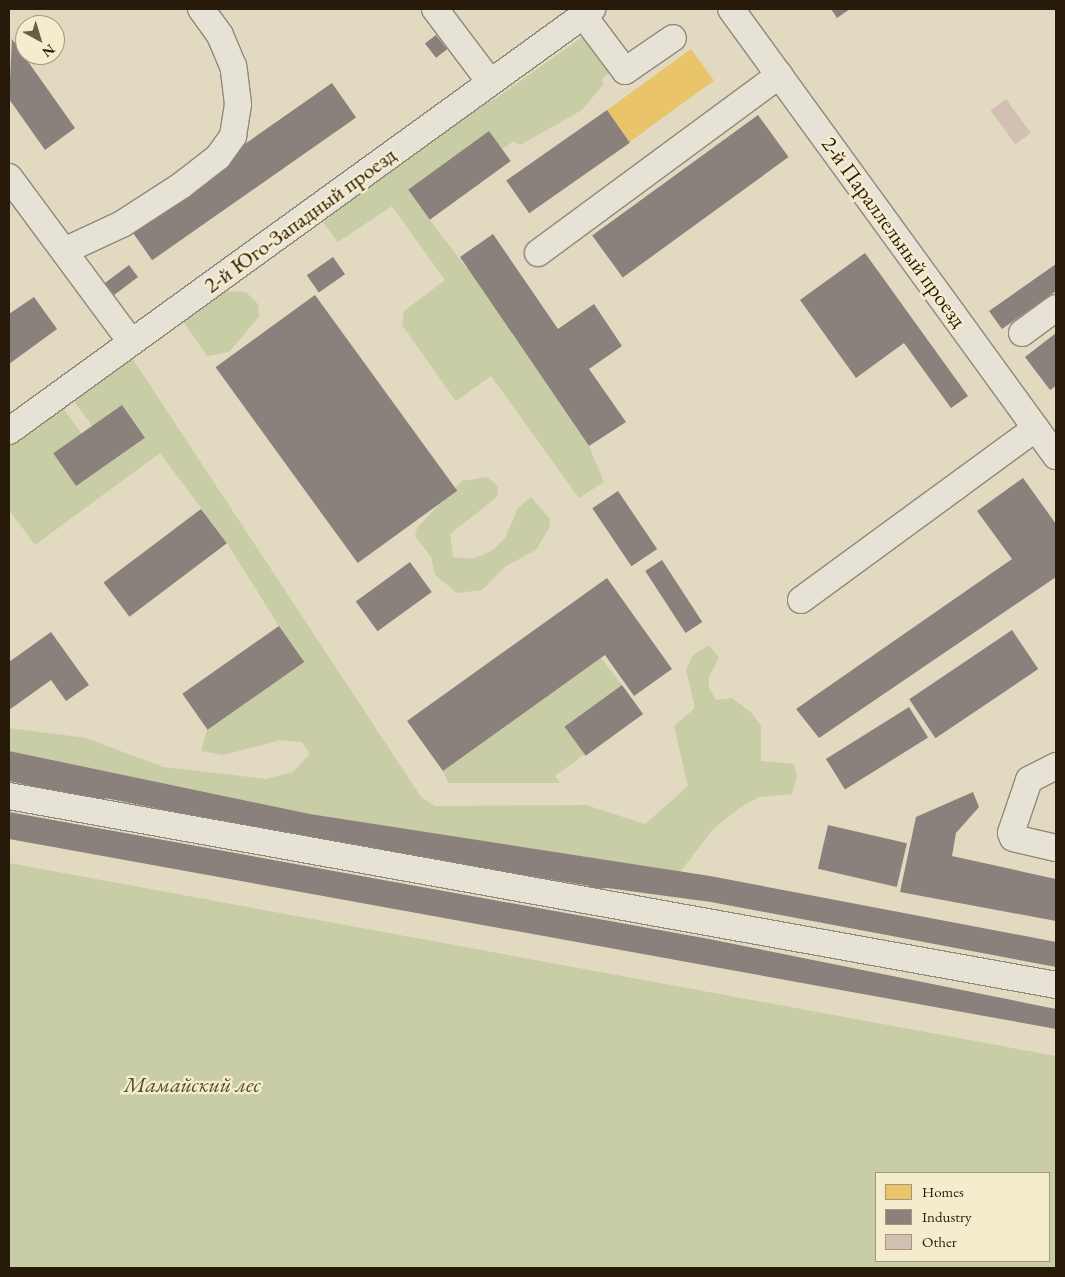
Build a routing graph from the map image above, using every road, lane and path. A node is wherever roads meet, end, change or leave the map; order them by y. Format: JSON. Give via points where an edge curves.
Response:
{"nodes":[{"id":1,"x":201,"y":9,"type":"edge"},
{"id":2,"x":435,"y":9,"type":"edge"},
{"id":3,"x":731,"y":9,"type":"edge"},
{"id":4,"x":588,"y":12,"type":"edge"},
{"id":5,"x":673,"y":38,"type":"dead end"},
{"id":6,"x":779,"y":75,"type":"junction"},
{"id":7,"x":490,"y":82,"type":"junction"},
{"id":8,"x":9,"y":177,"type":"edge"},
{"id":9,"x":64,"y":251,"type":"junction"},
{"id":10,"x":538,"y":252,"type":"dead end"},
{"id":11,"x":1056,"y":308,"type":"edge"},
{"id":12,"x":1022,"y":332,"type":"dead end"},
{"id":13,"x":131,"y":342,"type":"junction"},
{"id":14,"x":1036,"y":428,"type":"junction"},
{"id":15,"x":9,"y":431,"type":"edge"},
{"id":16,"x":1056,"y":456,"type":"edge"},
{"id":17,"x":801,"y":600,"type":"dead end"},
{"id":18,"x":1056,"y":766,"type":"edge"},
{"id":19,"x":9,"y":796,"type":"edge"},
{"id":20,"x":1056,"y":848,"type":"edge"},
{"id":21,"x":1056,"y":986,"type":"edge"}],
"edges":[{"from":1,"to":9,"type":"street","via":[[220,35],[233,66],[238,104],[233,136],[218,157],[182,185],[122,224]]},
{"from":2,"to":7,"type":"street"},
{"from":3,"to":6,"type":"street","name":"2-й Параллельный проезд"},
{"from":4,"to":5,"type":"street","via":[[625,71]]},
{"from":4,"to":7,"type":"street","name":"2-й Юго-Западный проезд"},
{"from":6,"to":10,"type":"street"},
{"from":6,"to":14,"type":"street","name":"2-й Параллельный проезд"},
{"from":7,"to":13,"type":"street","name":"2-й Юго-Западный проезд"},
{"from":8,"to":9,"type":"street"},
{"from":9,"to":13,"type":"street"},
{"from":11,"to":12,"type":"street"},
{"from":13,"to":15,"type":"street","name":"2-й Юго-Западный проезд"},
{"from":14,"to":16,"type":"street","name":"2-й Параллельный проезд"},
{"from":14,"to":17,"type":"street"},
{"from":18,"to":20,"type":"street","via":[[1029,780],[1011,833],[1013,838]]},
{"from":19,"to":21,"type":"street"}]}
